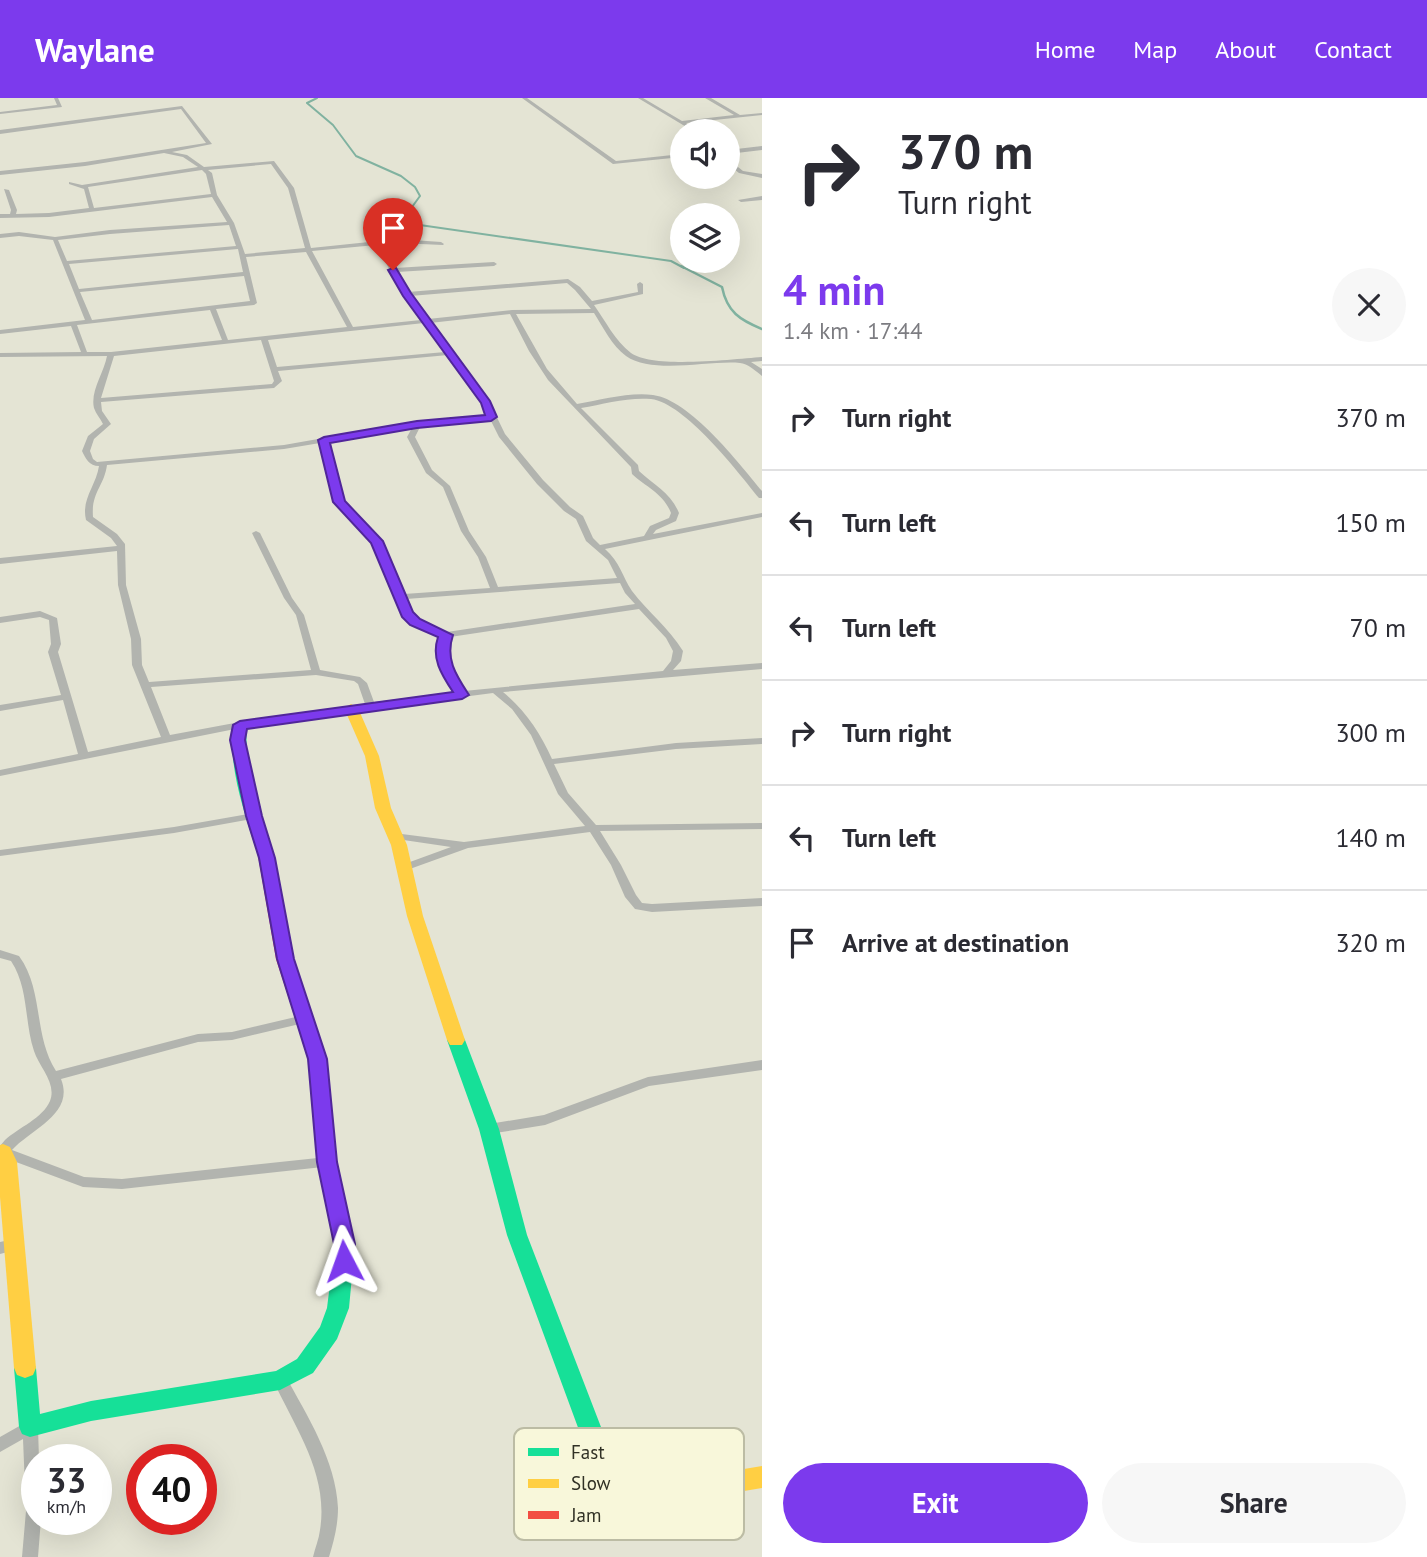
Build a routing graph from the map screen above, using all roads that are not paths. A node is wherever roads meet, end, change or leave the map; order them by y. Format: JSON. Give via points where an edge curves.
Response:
{"nodes":[{"id":1,"x":56,"y":98,"type":"edge"},
{"id":2,"x":524,"y":98,"type":"edge"},
{"id":3,"x":640,"y":98,"type":"edge"},
{"id":4,"x":707,"y":98,"type":"edge"},
{"id":5,"x":0,"y":113,"type":"edge"},
{"id":6,"x":762,"y":114,"type":"edge"},
{"id":7,"x":739,"y":116,"type":"junction"},
{"id":8,"x":677,"y":119,"type":"edge"},
{"id":9,"x":710,"y":119,"type":"edge"},
{"id":10,"x":0,"y":132,"type":"edge"},
{"id":11,"x":197,"y":147,"type":"junction"},
{"id":12,"x":762,"y":148,"type":"edge"},
{"id":13,"x":740,"y":151,"type":"edge"},
{"id":14,"x":166,"y":152,"type":"junction"},
{"id":15,"x":183,"y":156,"type":"junction"},
{"id":16,"x":670,"y":157,"type":"edge"},
{"id":17,"x":204,"y":168,"type":"junction"},
{"id":18,"x":740,"y":171,"type":"edge"},
{"id":19,"x":0,"y":173,"type":"edge"},
{"id":20,"x":762,"y":176,"type":"edge"},
{"id":21,"x":71,"y":183,"type":"dead end"},
{"id":22,"x":84,"y":186,"type":"junction"},
{"id":23,"x":6,"y":190,"type":"dead end"},
{"id":24,"x":214,"y":195,"type":"junction"},
{"id":25,"x":762,"y":198,"type":"edge"},
{"id":26,"x":741,"y":200,"type":"dead end"},
{"id":27,"x":92,"y":209,"type":"junction"},
{"id":28,"x":0,"y":216,"type":"edge"},
{"id":29,"x":12,"y":216,"type":"junction"},
{"id":30,"x":231,"y":223,"type":"junction"},
{"id":31,"x":0,"y":236,"type":"edge"},
{"id":32,"x":55,"y":239,"type":"junction"},
{"id":33,"x":378,"y":243,"type":"junction"},
{"id":34,"x":441,"y":244,"type":"dead end"},
{"id":35,"x":240,"y":247,"type":"junction"},
{"id":36,"x":308,"y":249,"type":"junction"},
{"id":37,"x":241,"y":256,"type":"junction"},
{"id":38,"x":65,"y":263,"type":"junction"},
{"id":39,"x":494,"y":264,"type":"dead end"},
{"id":40,"x":393,"y":270,"type":"junction"},
{"id":41,"x":246,"y":274,"type":"junction"},
{"id":42,"x":640,"y":284,"type":"dead end"},
{"id":43,"x":76,"y":291,"type":"junction"},
{"id":44,"x":406,"y":294,"type":"junction"},
{"id":45,"x":593,"y":303,"type":"junction"},
{"id":46,"x":212,"y":308,"type":"junction"},
{"id":47,"x":595,"y":311,"type":"junction"},
{"id":48,"x":512,"y":312,"type":"junction"},
{"id":49,"x":428,"y":320,"type":"junction"},
{"id":50,"x":89,"y":321,"type":"junction"},
{"id":51,"x":73,"y":323,"type":"junction"},
{"id":52,"x":351,"y":329,"type":"junction"},
{"id":53,"x":0,"y":332,"type":"edge"},
{"id":54,"x":264,"y":339,"type":"junction"},
{"id":55,"x":226,"y":342,"type":"junction"},
{"id":56,"x":451,"y":353,"type":"junction"},
{"id":57,"x":111,"y":354,"type":"junction"},
{"id":58,"x":0,"y":355,"type":"edge"},
{"id":59,"x":85,"y":355,"type":"junction"},
{"id":60,"x":762,"y":359,"type":"edge"},
{"id":61,"x":743,"y":360,"type":"junction"},
{"id":62,"x":275,"y":369,"type":"junction"},
{"id":63,"x":762,"y":374,"type":"edge"},
{"id":64,"x":99,"y":400,"type":"junction"},
{"id":65,"x":576,"y":406,"type":"junction"},
{"id":66,"x":491,"y":417,"type":"junction"},
{"id":67,"x":417,"y":425,"type":"junction"},
{"id":68,"x":324,"y":440,"type":"junction"},
{"id":69,"x":103,"y":464,"type":"junction"},
{"id":70,"x":762,"y":496,"type":"edge"},
{"id":71,"x":762,"y":515,"type":"edge"},
{"id":72,"x":256,"y":533,"type":"dead end"},
{"id":73,"x":647,"y":538,"type":"junction"},
{"id":74,"x":601,"y":547,"type":"junction"},
{"id":75,"x":122,"y":548,"type":"junction"},
{"id":76,"x":0,"y":561,"type":"edge"},
{"id":77,"x":621,"y":580,"type":"junction"},
{"id":78,"x":495,"y":589,"type":"junction"},
{"id":79,"x":401,"y":597,"type":"junction"},
{"id":80,"x":640,"y":606,"type":"junction"},
{"id":81,"x":0,"y":620,"type":"edge"},
{"id":82,"x":446,"y":635,"type":"junction"},
{"id":83,"x":762,"y":666,"type":"edge"},
{"id":84,"x":316,"y":672,"type":"junction"},
{"id":85,"x":666,"y":673,"type":"junction"},
{"id":86,"x":144,"y":685,"type":"junction"},
{"id":87,"x":496,"y":691,"type":"junction"},
{"id":88,"x":462,"y":695,"type":"junction"},
{"id":89,"x":66,"y":697,"type":"junction"},
{"id":90,"x":371,"y":706,"type":"junction"},
{"id":91,"x":0,"y":708,"type":"edge"},
{"id":92,"x":351,"y":708,"type":"junction"},
{"id":93,"x":240,"y":725,"type":"junction"},
{"id":94,"x":167,"y":739,"type":"junction"},
{"id":95,"x":762,"y":741,"type":"edge"},
{"id":96,"x":84,"y":756,"type":"junction"},
{"id":97,"x":551,"y":762,"type":"junction"},
{"id":98,"x":0,"y":772,"type":"edge"},
{"id":99,"x":254,"y":816,"type":"junction"},
{"id":100,"x":762,"y":826,"type":"edge"},
{"id":101,"x":593,"y":828,"type":"junction"},
{"id":102,"x":394,"y":835,"type":"junction"},
{"id":103,"x":466,"y":845,"type":"junction"},
{"id":104,"x":0,"y":853,"type":"edge"},
{"id":105,"x":404,"y":868,"type":"junction"},
{"id":106,"x":762,"y":902,"type":"edge"},
{"id":107,"x":0,"y":954,"type":"edge"},
{"id":108,"x":304,"y":1019,"type":"junction"},
{"id":109,"x":762,"y":1065,"type":"edge"},
{"id":110,"x":54,"y":1076,"type":"junction"},
{"id":111,"x":489,"y":1129,"type":"junction"},
{"id":112,"x":1,"y":1153,"type":"edge"},
{"id":113,"x":327,"y":1162,"type":"junction"},
{"id":114,"x":7,"y":1247,"type":"edge"},
{"id":115,"x":280,"y":1380,"type":"junction"},
{"id":116,"x":30,"y":1427,"type":"junction"},
{"id":117,"x":591,"y":1428,"type":"edge"},
{"id":118,"x":0,"y":1445,"type":"edge"},
{"id":119,"x":762,"y":1477,"type":"edge"},
{"id":120,"x":744,"y":1480,"type":"edge"},
{"id":121,"x":30,"y":1557,"type":"edge"},
{"id":122,"x":321,"y":1557,"type":"edge"}],
"edges":[{"from":1,"to":5,"type":"street","via":[[60,106]]},
{"from":2,"to":16,"type":"street","via":[[615,163]]},
{"from":3,"to":8,"type":"street"},
{"from":4,"to":7,"type":"street"},
{"from":6,"to":7,"type":"street"},
{"from":7,"to":9,"type":"street"},
{"from":10,"to":11,"type":"street","via":[[182,107],[209,144]]},
{"from":11,"to":14,"type":"street"},
{"from":11,"to":15,"type":"street"},
{"from":12,"to":13,"type":"street"},
{"from":14,"to":15,"type":"street"},
{"from":14,"to":19,"type":"street"},
{"from":15,"to":17,"type":"street"},
{"from":17,"to":22,"type":"street"},
{"from":17,"to":24,"type":"street"},
{"from":17,"to":36,"type":"street","via":[[272,162],[291,188]]},
{"from":18,"to":20,"type":"street"},
{"from":21,"to":22,"type":"street"},
{"from":22,"to":27,"type":"street"},
{"from":23,"to":29,"type":"street"},
{"from":24,"to":27,"type":"street"},
{"from":24,"to":30,"type":"street"},
{"from":25,"to":26,"type":"street"},
{"from":27,"to":29,"type":"street"},
{"from":28,"to":29,"type":"street"},
{"from":30,"to":32,"type":"street"},
{"from":30,"to":35,"type":"street"},
{"from":31,"to":32,"type":"street"},
{"from":32,"to":38,"type":"street"},
{"from":33,"to":34,"type":"street"},
{"from":33,"to":36,"type":"street"},
{"from":33,"to":40,"type":"street"},
{"from":35,"to":37,"type":"street"},
{"from":35,"to":38,"type":"street"},
{"from":36,"to":37,"type":"street"},
{"from":36,"to":52,"type":"street"},
{"from":37,"to":41,"type":"street"},
{"from":38,"to":43,"type":"street"},
{"from":39,"to":40,"type":"street"},
{"from":40,"to":44,"type":"street"},
{"from":41,"to":43,"type":"street"},
{"from":41,"to":46,"type":"street","via":[[254,303]]},
{"from":42,"to":45,"type":"street","via":[[641,293]]},
{"from":43,"to":50,"type":"street"},
{"from":44,"to":45,"type":"street","via":[[563,280]]},
{"from":44,"to":49,"type":"street"},
{"from":45,"to":47,"type":"street"},
{"from":46,"to":50,"type":"street"},
{"from":46,"to":55,"type":"street"},
{"from":47,"to":48,"type":"street"},
{"from":47,"to":61,"type":"street","via":[[637,360]]},
{"from":48,"to":49,"type":"street"},
{"from":48,"to":65,"type":"street","via":[[534,355]]},
{"from":49,"to":52,"type":"street"},
{"from":49,"to":56,"type":"street"},
{"from":50,"to":51,"type":"street"},
{"from":51,"to":53,"type":"street"},
{"from":51,"to":59,"type":"street"},
{"from":52,"to":54,"type":"street"},
{"from":54,"to":55,"type":"street"},
{"from":54,"to":62,"type":"street"},
{"from":55,"to":57,"type":"street"},
{"from":56,"to":62,"type":"street"},
{"from":56,"to":66,"type":"street"},
{"from":57,"to":59,"type":"street"},
{"from":57,"to":64,"type":"street","via":[[110,366],[100,380]]},
{"from":58,"to":59,"type":"street"},
{"from":60,"to":61,"type":"street"},
{"from":61,"to":63,"type":"street"},
{"from":62,"to":64,"type":"street","via":[[278,381],[274,386]]},
{"from":64,"to":69,"type":"street","via":[[97,408],[107,424],[91,438],[86,450],[90,460]]},
{"from":65,"to":70,"type":"street","via":[[632,397],[668,401]]},
{"from":65,"to":73,"type":"street","via":[[635,467],[640,478],[670,499],[673,519],[653,528]]},
{"from":66,"to":67,"type":"street"},
{"from":66,"to":74,"type":"street","via":[[540,482],[580,518],[589,539]]},
{"from":67,"to":68,"type":"street"},
{"from":67,"to":78,"type":"street","via":[[411,437],[429,471],[446,486]]},
{"from":68,"to":69,"type":"street"},
{"from":68,"to":79,"type":"street","via":[[339,502],[376,541]]},
{"from":69,"to":75,"type":"street","via":[[90,492],[89,518],[118,539]]},
{"from":71,"to":73,"type":"street"},
{"from":72,"to":84,"type":"street","via":[[300,615]]},
{"from":73,"to":74,"type":"street"},
{"from":74,"to":77,"type":"street"},
{"from":75,"to":76,"type":"street"},
{"from":75,"to":86,"type":"street","via":[[122,585]]},
{"from":77,"to":78,"type":"street"},
{"from":77,"to":80,"type":"street"},
{"from":78,"to":79,"type":"street"},
{"from":79,"to":82,"type":"street","via":[[401,606],[415,622]]},
{"from":80,"to":82,"type":"street"},
{"from":80,"to":85,"type":"street","via":[[678,651],[676,662]]},
{"from":81,"to":89,"type":"street","via":[[40,614],[53,618],[53,652]]},
{"from":82,"to":88,"type":"street","via":[[442,647],[446,670]]},
{"from":83,"to":85,"type":"street"},
{"from":84,"to":86,"type":"street"},
{"from":84,"to":90,"type":"street","via":[[358,679]]},
{"from":85,"to":87,"type":"street"},
{"from":86,"to":94,"type":"street"},
{"from":87,"to":88,"type":"street"},
{"from":87,"to":97,"type":"street","via":[[515,707]]},
{"from":88,"to":90,"type":"street"},
{"from":89,"to":91,"type":"street"},
{"from":89,"to":96,"type":"street"},
{"from":90,"to":92,"type":"street"},
{"from":92,"to":93,"type":"street"},
{"from":92,"to":102,"type":"street","via":[[372,756]]},
{"from":93,"to":94,"type":"street"},
{"from":93,"to":99,"type":"street","via":[[237,740]]},
{"from":94,"to":96,"type":"street"},
{"from":95,"to":97,"type":"street"},
{"from":96,"to":98,"type":"street"},
{"from":97,"to":101,"type":"street","via":[[564,794]]},
{"from":99,"to":104,"type":"street"},
{"from":99,"to":108,"type":"street","via":[[267,858],[285,959]]},
{"from":100,"to":101,"type":"street"},
{"from":101,"to":103,"type":"street"},
{"from":101,"to":106,"type":"street","via":[[639,906]]},
{"from":102,"to":103,"type":"street"},
{"from":102,"to":105,"type":"street"},
{"from":103,"to":105,"type":"street"},
{"from":105,"to":111,"type":"street","via":[[415,916]]},
{"from":107,"to":110,"type":"street","via":[[16,960],[24,972],[42,1059]]},
{"from":108,"to":110,"type":"street","via":[[232,1036],[189,1040]]},
{"from":108,"to":113,"type":"street","via":[[317,1059]]},
{"from":109,"to":111,"type":"street","via":[[648,1082],[545,1120]]},
{"from":110,"to":112,"type":"street","via":[[57,1098],[49,1114],[14,1136]]},
{"from":111,"to":117,"type":"street","via":[[517,1235]]},
{"from":112,"to":113,"type":"street","via":[[83,1182],[111,1184]]},
{"from":112,"to":114,"type":"street","via":[[6,1162]]},
{"from":113,"to":115,"type":"street","via":[[345,1244],[338,1308],[329,1332],[305,1366]]},
{"from":114,"to":116,"type":"street"},
{"from":115,"to":116,"type":"street","via":[[90,1411]]},
{"from":115,"to":122,"type":"street","via":[[326,1473],[330,1509]]},
{"from":116,"to":118,"type":"street"},
{"from":116,"to":121,"type":"street","via":[[34,1538]]},
{"from":119,"to":120,"type":"street"}]}
